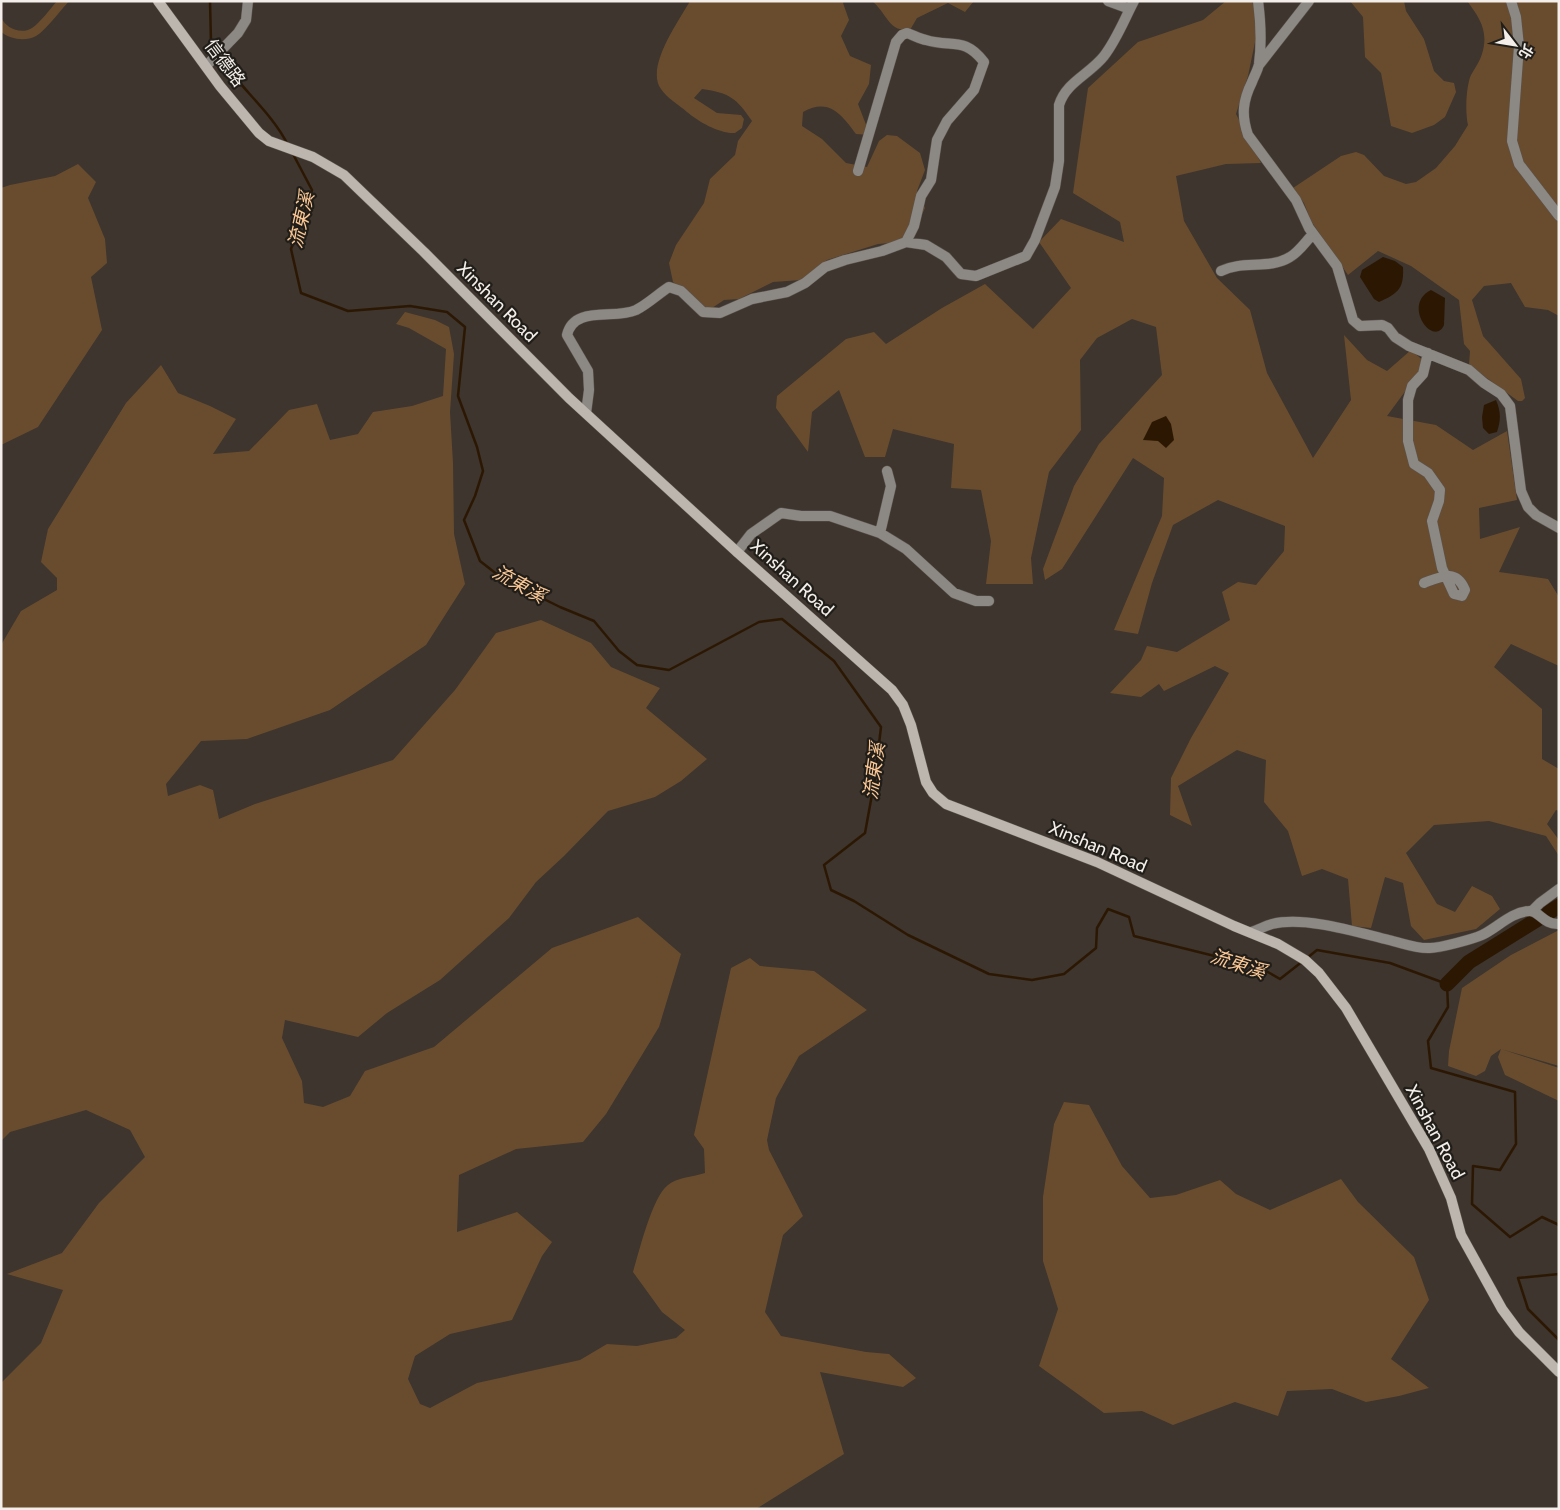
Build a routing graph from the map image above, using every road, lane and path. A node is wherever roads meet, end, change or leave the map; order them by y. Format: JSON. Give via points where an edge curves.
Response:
{"nodes":[{"id":1,"x":158,"y":1,"type":"edge"},
{"id":2,"x":248,"y":1,"type":"edge"},
{"id":3,"x":1108,"y":1,"type":"edge"},
{"id":4,"x":1258,"y":1,"type":"edge"},
{"id":5,"x":1309,"y":1,"type":"edge"},
{"id":6,"x":1510,"y":1,"type":"edge"},
{"id":7,"x":1132,"y":5,"type":"edge"},
{"id":8,"x":209,"y":63,"type":"junction"},
{"id":9,"x":1259,"y":65,"type":"junction"},
{"id":10,"x":269,"y":141,"type":"joint"},
{"id":11,"x":858,"y":172,"type":"dead end"},
{"id":12,"x":1559,"y":216,"type":"edge"},
{"id":13,"x":1313,"y":234,"type":"junction"},
{"id":14,"x":906,"y":242,"type":"junction"},
{"id":15,"x":1221,"y":271,"type":"dead end"},
{"id":16,"x":1428,"y":353,"type":"junction"},
{"id":17,"x":586,"y":413,"type":"junction"},
{"id":18,"x":887,"y":471,"type":"dead end"},
{"id":19,"x":1559,"y":528,"type":"edge"},
{"id":20,"x":880,"y":533,"type":"junction"},
{"id":21,"x":737,"y":552,"type":"junction"},
{"id":22,"x":1424,"y":583,"type":"dead end"},
{"id":23,"x":989,"y":601,"type":"dead end"},
{"id":24,"x":1559,"y":889,"type":"edge"},
{"id":25,"x":1533,"y":912,"type":"junction"},
{"id":26,"x":1559,"y":924,"type":"edge"},
{"id":27,"x":1251,"y":932,"type":"junction"},
{"id":28,"x":1559,"y":1372,"type":"edge"}],
"edges":[{"from":1,"to":8,"type":"street","name":"信德路"},
{"from":2,"to":8,"type":"street","via":[[246,20]]},
{"from":3,"to":7,"type":"street"},
{"from":4,"to":9,"type":"street","via":[[1262,37]]},
{"from":5,"to":9,"type":"street"},
{"from":6,"to":12,"type":"street","via":[[1516,17],[1519,46],[1512,141],[1519,164]]},
{"from":7,"to":14,"type":"street","via":[[1115,41],[1102,59],[1062,97],[1055,187],[1026,256],[976,276],[961,274],[946,257],[926,245]]},
{"from":8,"to":10,"type":"street","name":"信德路","via":[[259,133]]},
{"from":9,"to":13,"type":"street","via":[[1246,95],[1242,114],[1244,124],[1248,135],[1296,200]]},
{"from":10,"to":17,"type":"street","name":"Xinshan Road","via":[[313,157],[344,175]]},
{"from":11,"to":14,"type":"street","via":[[896,42],[902,35],[907,33],[927,41],[964,44],[978,54],[984,62],[974,90],[947,121],[937,140],[931,180],[921,196],[914,226]]},
{"from":13,"to":15,"type":"street","via":[[1284,259]]},
{"from":13,"to":16,"type":"street","via":[[1337,266],[1353,320],[1360,326],[1382,325],[1409,346]]},
{"from":14,"to":17,"type":"street","via":[[825,267],[806,283],[787,292],[720,312],[702,312],[681,291],[669,287],[636,310],[578,319],[567,335],[588,371]]},
{"from":16,"to":19,"type":"street","via":[[1468,370],[1501,394],[1510,406],[1521,491],[1528,507],[1536,515]]},
{"from":16,"to":22,"type":"street","via":[[1423,374],[1412,386],[1408,400],[1408,441],[1414,464],[1428,473],[1440,490],[1432,521],[1445,575]]},
{"from":17,"to":21,"type":"street","name":"Xinshan Road"},
{"from":18,"to":20,"type":"street","via":[[891,486]]},
{"from":20,"to":21,"type":"street","via":[[830,516],[781,513],[750,534]]},
{"from":20,"to":23,"type":"street","via":[[906,549],[954,593],[976,601]]},
{"from":21,"to":27,"type":"street","name":"Xinshan Road","via":[[892,690],[903,705],[911,725],[926,782],[946,804],[1097,862]]},
{"from":24,"to":25,"type":"street"},
{"from":25,"to":26,"type":"street","via":[[1545,921]]},
{"from":25,"to":27,"type":"street","via":[[1509,917],[1481,935],[1430,948],[1304,923],[1273,924]]},
{"from":27,"to":28,"type":"street","name":"Xinshan Road","via":[[1305,960],[1346,1008],[1429,1150],[1451,1198],[1462,1235],[1502,1309],[1519,1332]]}]}
